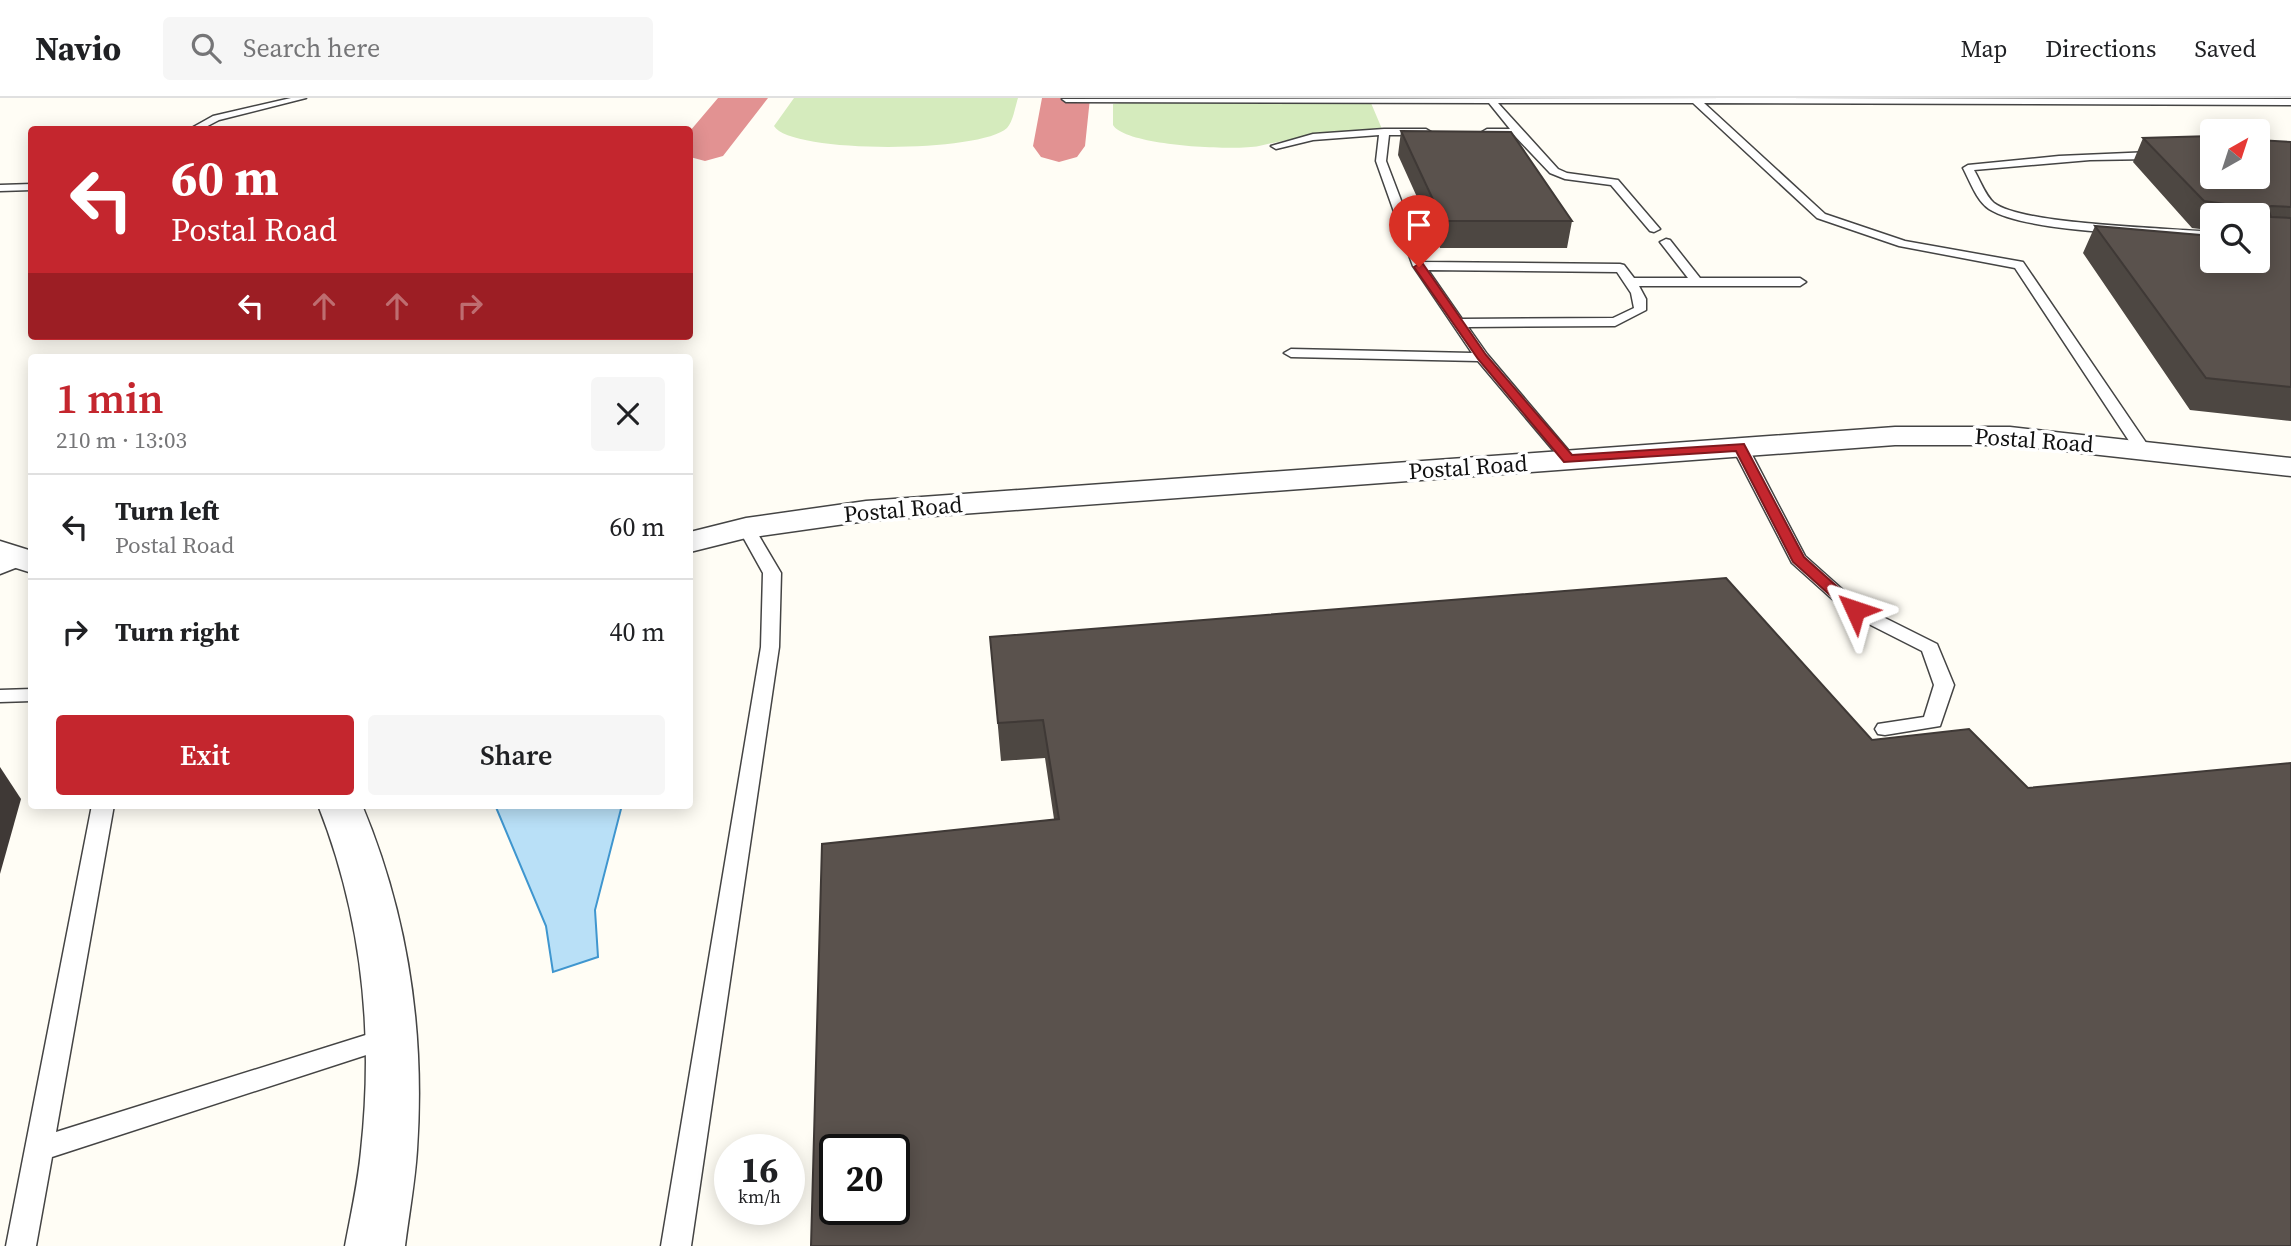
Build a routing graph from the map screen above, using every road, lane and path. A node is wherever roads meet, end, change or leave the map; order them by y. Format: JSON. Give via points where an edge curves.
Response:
{"nodes":[{"id":1,"x":302,"y":98,"type":"edge"},
{"id":2,"x":1066,"y":99,"type":"edge"},
{"id":3,"x":1492,"y":101,"type":"junction"},
{"id":4,"x":1696,"y":101,"type":"junction"},
{"id":5,"x":2291,"y":102,"type":"edge"},
{"id":6,"x":200,"y":126,"type":"edge"},
{"id":7,"x":1384,"y":132,"type":"junction"},
{"id":8,"x":1437,"y":132,"type":"edge"},
{"id":9,"x":1477,"y":132,"type":"edge"},
{"id":10,"x":1517,"y":132,"type":"junction"},
{"id":11,"x":1276,"y":146,"type":"dead end"},
{"id":12,"x":2200,"y":155,"type":"edge"},
{"id":13,"x":28,"y":187,"type":"edge"},
{"id":14,"x":0,"y":188,"type":"edge"},
{"id":15,"x":1654,"y":229,"type":"dead end"},
{"id":16,"x":2200,"y":234,"type":"edge"},
{"id":17,"x":1666,"y":242,"type":"dead end"},
{"id":18,"x":1419,"y":267,"type":"junction"},
{"id":19,"x":1630,"y":282,"type":"junction"},
{"id":20,"x":1697,"y":282,"type":"junction"},
{"id":21,"x":1800,"y":282,"type":"dead end"},
{"id":22,"x":1460,"y":323,"type":"junction"},
{"id":23,"x":1291,"y":353,"type":"dead end"},
{"id":24,"x":1482,"y":357,"type":"junction"},
{"id":25,"x":1740,"y":447,"type":"junction"},
{"id":26,"x":2143,"y":450,"type":"junction"},
{"id":27,"x":1569,"y":460,"type":"junction"},
{"id":28,"x":2291,"y":467,"type":"edge"},
{"id":29,"x":746,"y":528,"type":"junction"},
{"id":30,"x":693,"y":541,"type":"edge"},
{"id":31,"x":28,"y":695,"type":"edge"},
{"id":32,"x":0,"y":696,"type":"edge"},
{"id":33,"x":1885,"y":729,"type":"dead end"},
{"id":34,"x":102,"y":809,"type":"edge"},
{"id":35,"x":342,"y":809,"type":"edge"},
{"id":36,"x":391,"y":1037,"type":"junction"},
{"id":37,"x":39,"y":1149,"type":"junction"},
{"id":38,"x":21,"y":1246,"type":"edge"},
{"id":39,"x":375,"y":1246,"type":"edge"},
{"id":40,"x":676,"y":1246,"type":"edge"}],
"edges":[{"from":1,"to":6,"type":"lane"},
{"from":2,"to":3,"type":"lane"},
{"from":3,"to":4,"type":"lane"},
{"from":3,"to":10,"type":"lane"},
{"from":4,"to":5,"type":"lane"},
{"from":4,"to":26,"type":"lane","via":[[1821,216],[1903,244],[2019,265]]},
{"from":7,"to":8,"type":"lane"},
{"from":7,"to":11,"type":"lane","via":[[1313,137]]},
{"from":7,"to":18,"type":"lane","via":[[1381,161]]},
{"from":9,"to":10,"type":"lane"},
{"from":10,"to":15,"type":"lane","via":[[1554,171],[1614,182]]},
{"from":12,"to":16,"type":"lane","via":[[2141,154],[1968,168],[1999,211]]},
{"from":13,"to":14,"type":"lane"},
{"from":17,"to":20,"type":"lane"},
{"from":18,"to":19,"type":"lane","via":[[1620,268]]},
{"from":18,"to":22,"type":"lane"},
{"from":19,"to":20,"type":"lane"},
{"from":19,"to":22,"type":"lane","via":[[1640,297],[1640,310],[1615,322]]},
{"from":20,"to":21,"type":"lane"},
{"from":22,"to":24,"type":"lane"},
{"from":23,"to":24,"type":"lane"},
{"from":24,"to":27,"type":"lane"},
{"from":25,"to":26,"type":"street","name":"Postal Road","via":[[1959,435]]},
{"from":25,"to":27,"type":"street","name":"Postal Road"},
{"from":25,"to":33,"type":"lane","via":[[1798,559],[1855,610],[1930,648],[1944,685],[1933,722]]},
{"from":26,"to":28,"type":"street","name":"Postal Road"},
{"from":27,"to":29,"type":"street","name":"Postal Road","via":[[866,511]]},
{"from":29,"to":30,"type":"street","name":"Postal Road"},
{"from":29,"to":40,"type":"lane","via":[[772,573],[770,647]]},
{"from":31,"to":32,"type":"lane"},
{"from":34,"to":37,"type":"lane"},
{"from":35,"to":36,"type":"street","via":[[358,844],[382,936]]},
{"from":36,"to":37,"type":"lane"},
{"from":36,"to":39,"type":"street","via":[[390,1141]]},
{"from":37,"to":38,"type":"lane"}]}
